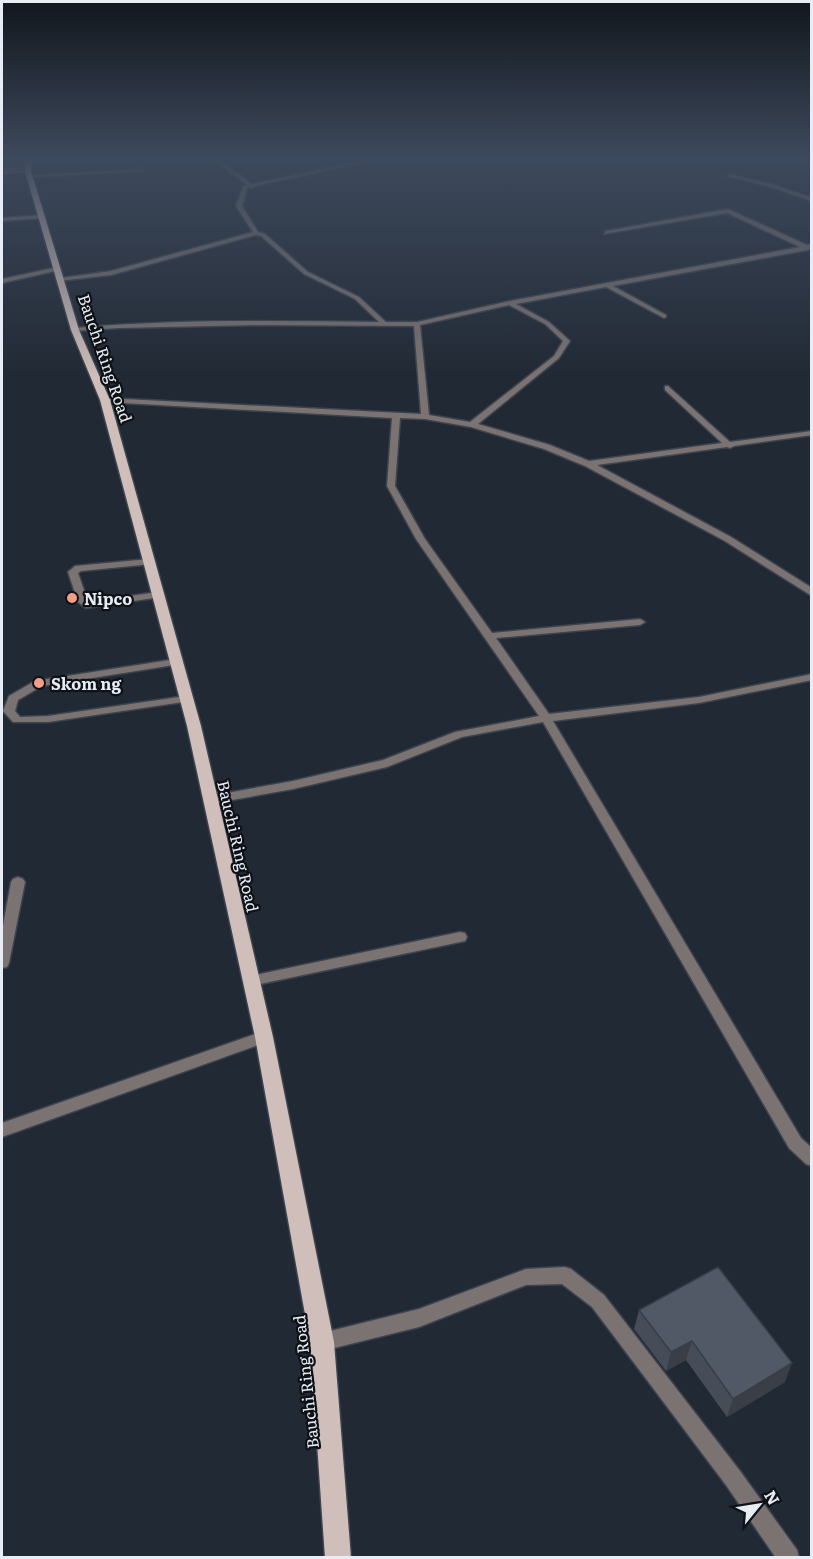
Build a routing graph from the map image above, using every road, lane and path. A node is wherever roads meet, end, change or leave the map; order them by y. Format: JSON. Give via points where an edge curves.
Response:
{"nodes":[{"id":1,"x":44,"y":232,"type":"edge"},
{"id":2,"x":256,"y":232,"type":"joint"},
{"id":3,"x":613,"y":232,"type":"edge"},
{"id":4,"x":775,"y":232,"type":"edge"},
{"id":5,"x":606,"y":233,"type":"dead end"},
{"id":6,"x":809,"y":247,"type":"edge"},
{"id":7,"x":59,"y":274,"type":"junction"},
{"id":8,"x":2,"y":281,"type":"edge"},
{"id":9,"x":608,"y":286,"type":"junction"},
{"id":10,"x":510,"y":303,"type":"junction"},
{"id":11,"x":664,"y":316,"type":"dead end"},
{"id":12,"x":383,"y":322,"type":"junction"},
{"id":13,"x":417,"y":324,"type":"junction"},
{"id":14,"x":75,"y":330,"type":"junction"},
{"id":15,"x":668,"y":388,"type":"dead end"},
{"id":16,"x":105,"y":400,"type":"junction"},
{"id":17,"x":396,"y":417,"type":"junction"},
{"id":18,"x":425,"y":417,"type":"junction"},
{"id":19,"x":472,"y":425,"type":"junction"},
{"id":20,"x":812,"y":433,"type":"edge"},
{"id":21,"x":796,"y":436,"type":"junction"},
{"id":22,"x":812,"y":444,"type":"edge"},
{"id":23,"x":730,"y":446,"type":"junction"},
{"id":24,"x":588,"y":464,"type":"junction"},
{"id":25,"x":149,"y":562,"type":"junction"},
{"id":26,"x":812,"y":593,"type":"edge"},
{"id":27,"x":158,"y":595,"type":"junction"},
{"id":28,"x":640,"y":622,"type":"dead end"},
{"id":29,"x":489,"y":636,"type":"junction"},
{"id":30,"x":177,"y":662,"type":"junction"},
{"id":31,"x":812,"y":677,"type":"edge"},
{"id":32,"x":186,"y":699,"type":"junction"},
{"id":33,"x":546,"y":718,"type":"junction"},
{"id":34,"x":210,"y":800,"type":"junction"},
{"id":35,"x":18,"y":882,"type":"dead end"},
{"id":36,"x":460,"y":937,"type":"dead end"},
{"id":37,"x":2,"y":963,"type":"edge"},
{"id":38,"x":251,"y":981,"type":"junction"},
{"id":39,"x":264,"y":1037,"type":"junction"},
{"id":40,"x":2,"y":1131,"type":"edge"},
{"id":41,"x":812,"y":1159,"type":"edge"},
{"id":42,"x":322,"y":1342,"type":"junction"},
{"id":43,"x":338,"y":1557,"type":"edge"},
{"id":44,"x":789,"y":1557,"type":"edge"}],
"edges":[{"from":1,"to":7,"type":"main road","name":"Bauchi Ring Road"},
{"from":2,"to":7,"type":"street","via":[[111,273]]},
{"from":2,"to":12,"type":"street","via":[[306,273],[357,298]]},
{"from":3,"to":5,"type":"street"},
{"from":4,"to":6,"type":"street"},
{"from":6,"to":9,"type":"street"},
{"from":7,"to":8,"type":"street"},
{"from":7,"to":14,"type":"main road","name":"Bauchi Ring Road"},
{"from":9,"to":10,"type":"street"},
{"from":9,"to":11,"type":"street"},
{"from":10,"to":13,"type":"street"},
{"from":10,"to":19,"type":"street","via":[[547,323],[567,340],[557,357]]},
{"from":12,"to":13,"type":"street"},
{"from":12,"to":14,"type":"street"},
{"from":13,"to":18,"type":"street"},
{"from":14,"to":16,"type":"main road","name":"Bauchi Ring Road"},
{"from":15,"to":23,"type":"street"},
{"from":16,"to":17,"type":"street"},
{"from":16,"to":25,"type":"main road","name":"Bauchi Ring Road"},
{"from":17,"to":18,"type":"street"},
{"from":17,"to":29,"type":"street","via":[[391,486],[421,539]]},
{"from":18,"to":19,"type":"street"},
{"from":19,"to":24,"type":"street","via":[[547,447]]},
{"from":20,"to":21,"type":"street"},
{"from":21,"to":22,"type":"street"},
{"from":21,"to":23,"type":"street"},
{"from":23,"to":24,"type":"street"},
{"from":24,"to":26,"type":"street","via":[[728,539]]},
{"from":25,"to":27,"type":"main road","name":"Bauchi Ring Road"},
{"from":25,"to":27,"type":"street","via":[[78,568],[73,572],[87,605]]},
{"from":27,"to":30,"type":"main road","name":"Bauchi Ring Road"},
{"from":28,"to":29,"type":"street"},
{"from":29,"to":33,"type":"street"},
{"from":30,"to":32,"type":"main road","name":"Bauchi Ring Road"},
{"from":30,"to":32,"type":"street","via":[[39,683],[13,698],[9,711],[17,720],[48,719]]},
{"from":31,"to":33,"type":"street","via":[[699,700]]},
{"from":32,"to":34,"type":"main road","name":"Bauchi Ring Road"},
{"from":33,"to":34,"type":"street","via":[[459,734],[387,764]]},
{"from":33,"to":41,"type":"street","via":[[795,1143]]},
{"from":34,"to":38,"type":"main road","name":"Bauchi Ring Road"},
{"from":35,"to":37,"type":"street"},
{"from":36,"to":38,"type":"street"},
{"from":38,"to":39,"type":"main road","name":"Bauchi Ring Road"},
{"from":39,"to":40,"type":"street"},
{"from":39,"to":42,"type":"main road","name":"Bauchi Ring Road"},
{"from":42,"to":43,"type":"main road","name":"Bauchi Ring Road"},
{"from":42,"to":44,"type":"street","via":[[418,1318],[526,1277],[565,1275],[598,1301]]}]}
